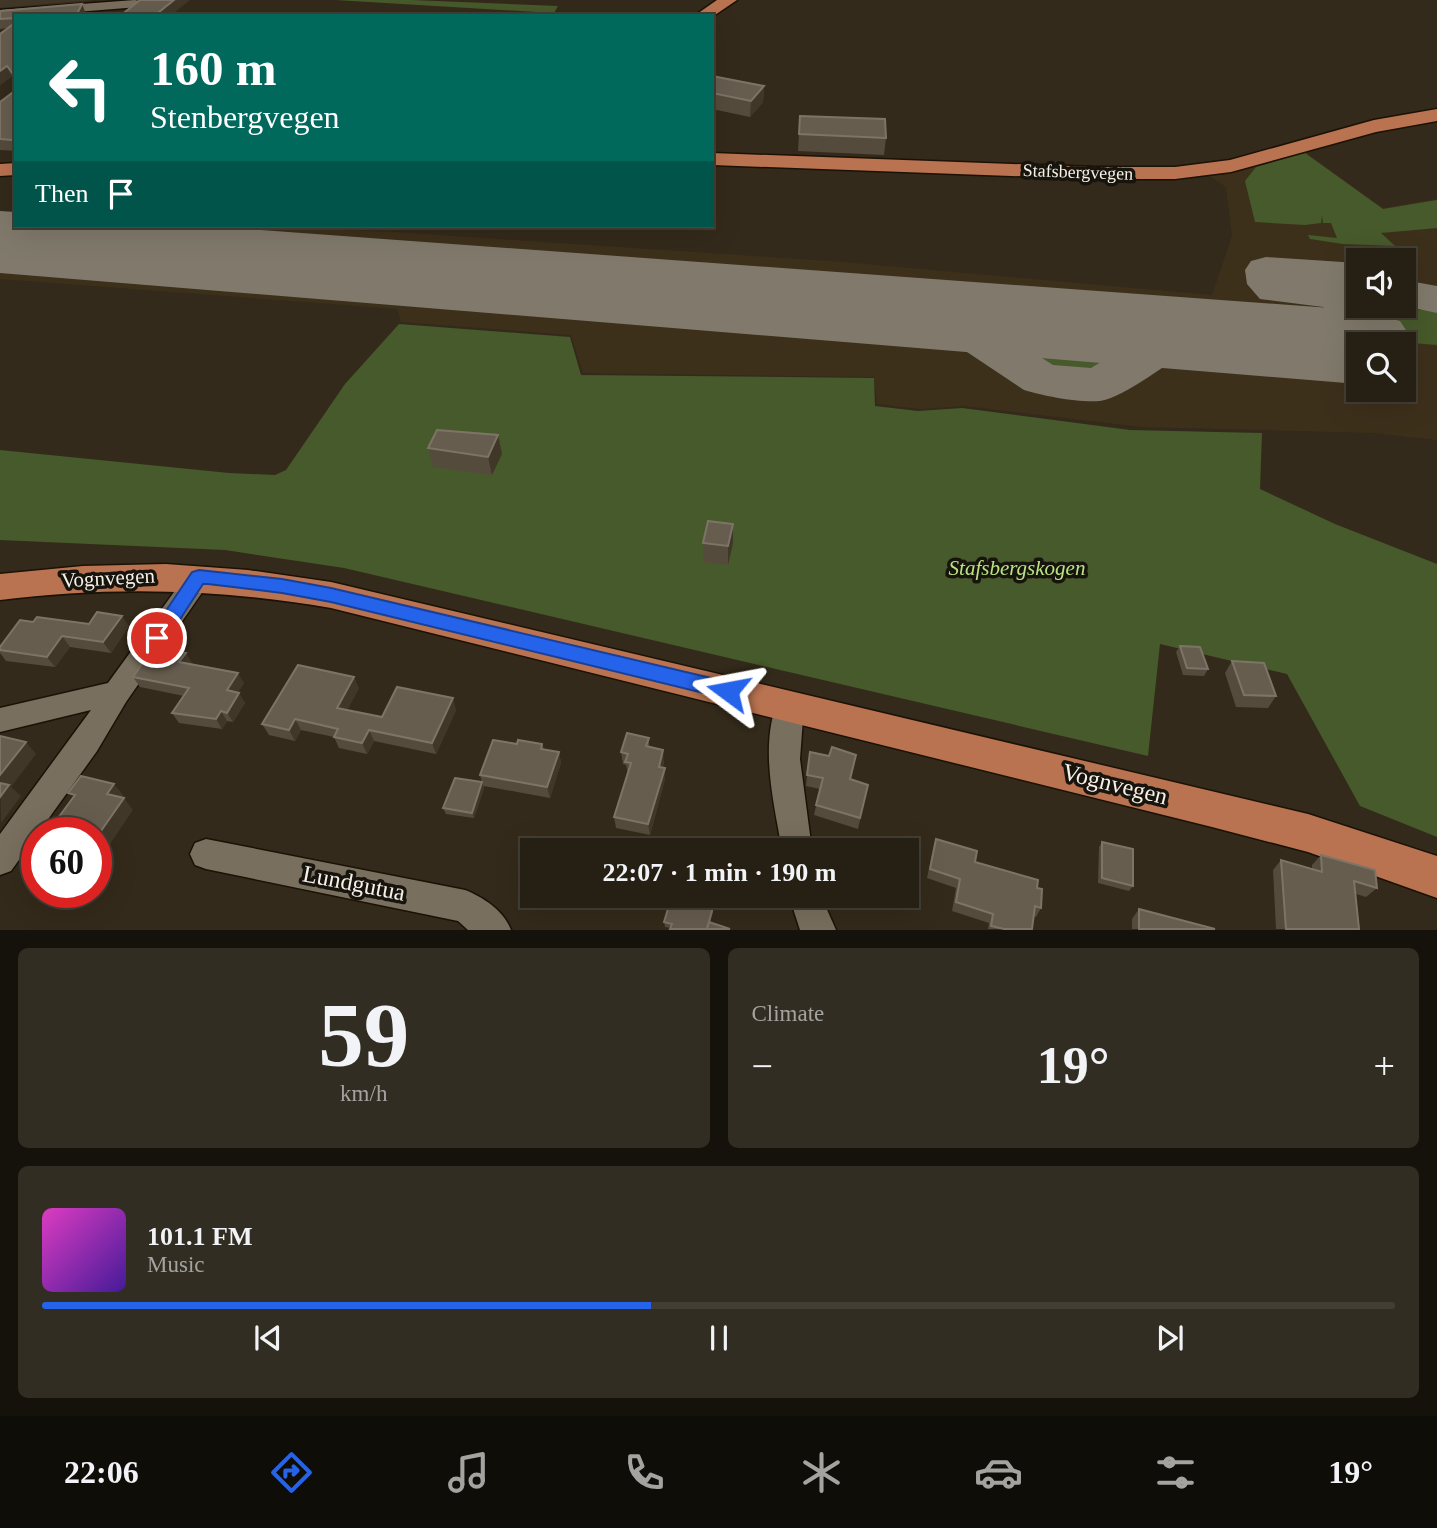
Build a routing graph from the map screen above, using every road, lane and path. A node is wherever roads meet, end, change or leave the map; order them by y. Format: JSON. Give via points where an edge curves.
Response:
{"nodes":[{"id":1,"x":729,"y":0,"type":"edge"},
{"id":2,"x":137,"y":2,"type":"edge"},
{"id":3,"x":0,"y":14,"type":"edge"},
{"id":4,"x":122,"y":14,"type":"edge"},
{"id":5,"x":705,"y":14,"type":"edge"},
{"id":6,"x":1437,"y":115,"type":"edge"},
{"id":7,"x":714,"y":159,"type":"edge"},
{"id":8,"x":199,"y":577,"type":"junction"},
{"id":9,"x":0,"y":587,"type":"edge"},
{"id":10,"x":116,"y":694,"type":"junction"},
{"id":11,"x":790,"y":705,"type":"junction"},
{"id":12,"x":0,"y":720,"type":"edge"},
{"id":13,"x":795,"y":838,"type":"edge"},
{"id":14,"x":206,"y":854,"type":"dead end"},
{"id":15,"x":0,"y":860,"type":"edge"},
{"id":16,"x":1437,"y":877,"type":"edge"},
{"id":17,"x":809,"y":908,"type":"edge"},
{"id":18,"x":495,"y":929,"type":"edge"},
{"id":19,"x":820,"y":929,"type":"edge"}],
"edges":[{"from":1,"to":5,"type":"main road"},
{"from":2,"to":3,"type":"street"},
{"from":2,"to":4,"type":"street"},
{"from":6,"to":7,"type":"main road","name":"Stafsbergvegen","via":[[1374,126],[1231,166],[1175,173]]},
{"from":8,"to":9,"type":"main road","name":"Vognvegen","via":[[92,578]]},
{"from":8,"to":10,"type":"street"},
{"from":8,"to":11,"type":"main road","name":"Vognvegen","via":[[331,595]]},
{"from":10,"to":12,"type":"street"},
{"from":10,"to":15,"type":"street","via":[[87,742]]},
{"from":11,"to":13,"type":"street","via":[[784,726]]},
{"from":11,"to":16,"type":"main road","name":"Vognvegen","via":[[1308,833]]},
{"from":14,"to":18,"type":"street","name":"Lundgutua","via":[[465,906]]},
{"from":17,"to":19,"type":"street"}]}
